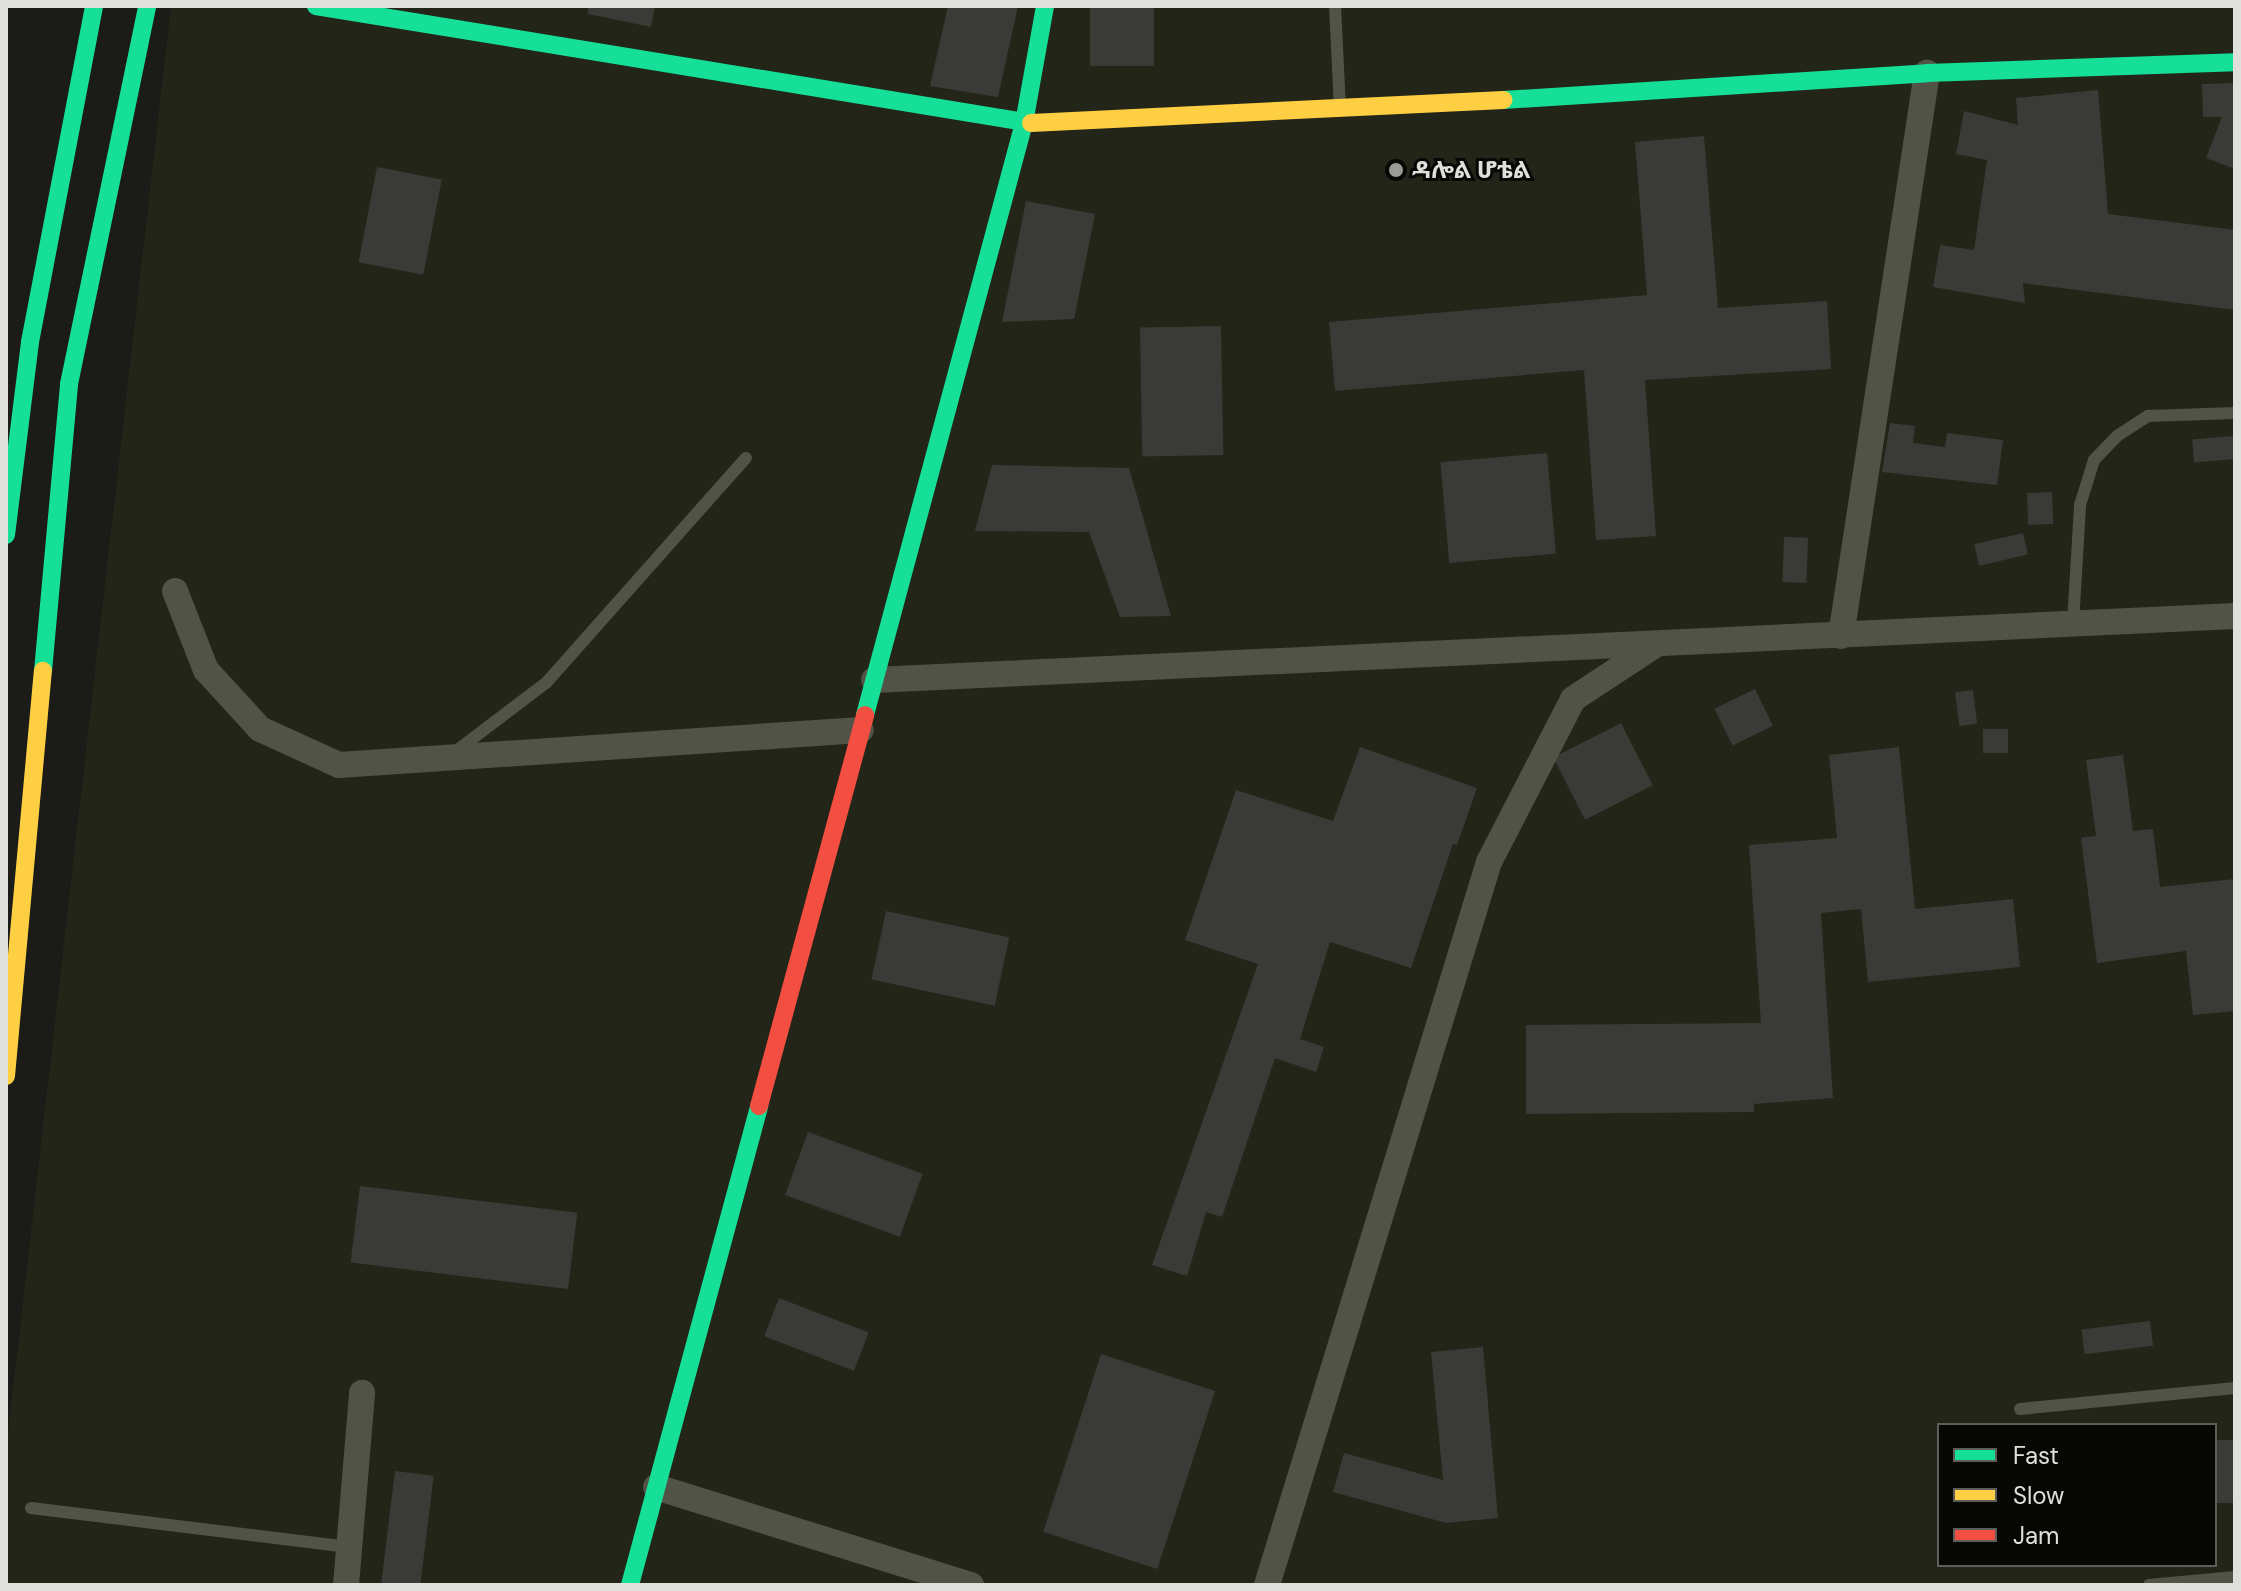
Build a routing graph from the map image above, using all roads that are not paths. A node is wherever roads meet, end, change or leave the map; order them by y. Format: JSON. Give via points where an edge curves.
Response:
{"nodes":[{"id":1,"x":94,"y":6,"type":"edge"},
{"id":2,"x":147,"y":6,"type":"edge"},
{"id":3,"x":316,"y":6,"type":"edge"},
{"id":4,"x":1045,"y":6,"type":"edge"},
{"id":5,"x":1335,"y":6,"type":"edge"},
{"id":6,"x":2235,"y":62,"type":"edge"},
{"id":7,"x":1927,"y":73,"type":"junction"},
{"id":8,"x":1340,"y":110,"type":"junction"},
{"id":9,"x":1024,"y":123,"type":"junction"},
{"id":10,"x":2235,"y":413,"type":"edge"},
{"id":11,"x":746,"y":458,"type":"dead end"},
{"id":12,"x":6,"y":535,"type":"edge"},
{"id":13,"x":175,"y":591,"type":"dead end"},
{"id":14,"x":2235,"y":616,"type":"edge"},
{"id":15,"x":2073,"y":624,"type":"junction"},
{"id":16,"x":1841,"y":636,"type":"junction"},
{"id":17,"x":1655,"y":645,"type":"junction"},
{"id":18,"x":874,"y":680,"type":"junction"},
{"id":19,"x":861,"y":730,"type":"junction"},
{"id":20,"x":443,"y":760,"type":"junction"},
{"id":21,"x":6,"y":1076,"type":"edge"},
{"id":22,"x":2235,"y":1388,"type":"edge"},
{"id":23,"x":362,"y":1393,"type":"dead end"},
{"id":24,"x":2020,"y":1409,"type":"dead end"},
{"id":25,"x":656,"y":1487,"type":"junction"},
{"id":26,"x":31,"y":1508,"type":"dead end"},
{"id":27,"x":349,"y":1547,"type":"junction"},
{"id":28,"x":2235,"y":1577,"type":"edge"},
{"id":29,"x":346,"y":1585,"type":"edge"},
{"id":30,"x":630,"y":1585,"type":"edge"},
{"id":31,"x":971,"y":1585,"type":"edge"},
{"id":32,"x":1267,"y":1585,"type":"edge"},
{"id":33,"x":2149,"y":1585,"type":"edge"}],
"edges":[{"from":1,"to":12,"type":"main road","via":[[30,342]]},
{"from":2,"to":21,"type":"main road","via":[[69,384]]},
{"from":3,"to":9,"type":"main road"},
{"from":4,"to":9,"type":"main road"},
{"from":5,"to":8,"type":"lane"},
{"from":6,"to":7,"type":"main road"},
{"from":7,"to":8,"type":"main road"},
{"from":7,"to":16,"type":"street"},
{"from":8,"to":9,"type":"main road"},
{"from":9,"to":18,"type":"main road"},
{"from":10,"to":15,"type":"lane","via":[[2148,416],[2117,436],[2094,460],[2080,505]]},
{"from":11,"to":20,"type":"lane","via":[[546,683]]},
{"from":13,"to":20,"type":"street","via":[[206,670],[260,729],[339,765]]},
{"from":14,"to":15,"type":"street"},
{"from":15,"to":16,"type":"street"},
{"from":16,"to":17,"type":"street"},
{"from":17,"to":18,"type":"street"},
{"from":17,"to":32,"type":"street","via":[[1573,699],[1489,862]]},
{"from":18,"to":19,"type":"main road"},
{"from":19,"to":20,"type":"street"},
{"from":19,"to":25,"type":"main road"},
{"from":22,"to":24,"type":"lane"},
{"from":23,"to":27,"type":"street"},
{"from":25,"to":30,"type":"main road"},
{"from":25,"to":31,"type":"street"},
{"from":26,"to":27,"type":"lane"},
{"from":27,"to":29,"type":"street"},
{"from":28,"to":33,"type":"lane"}]}
